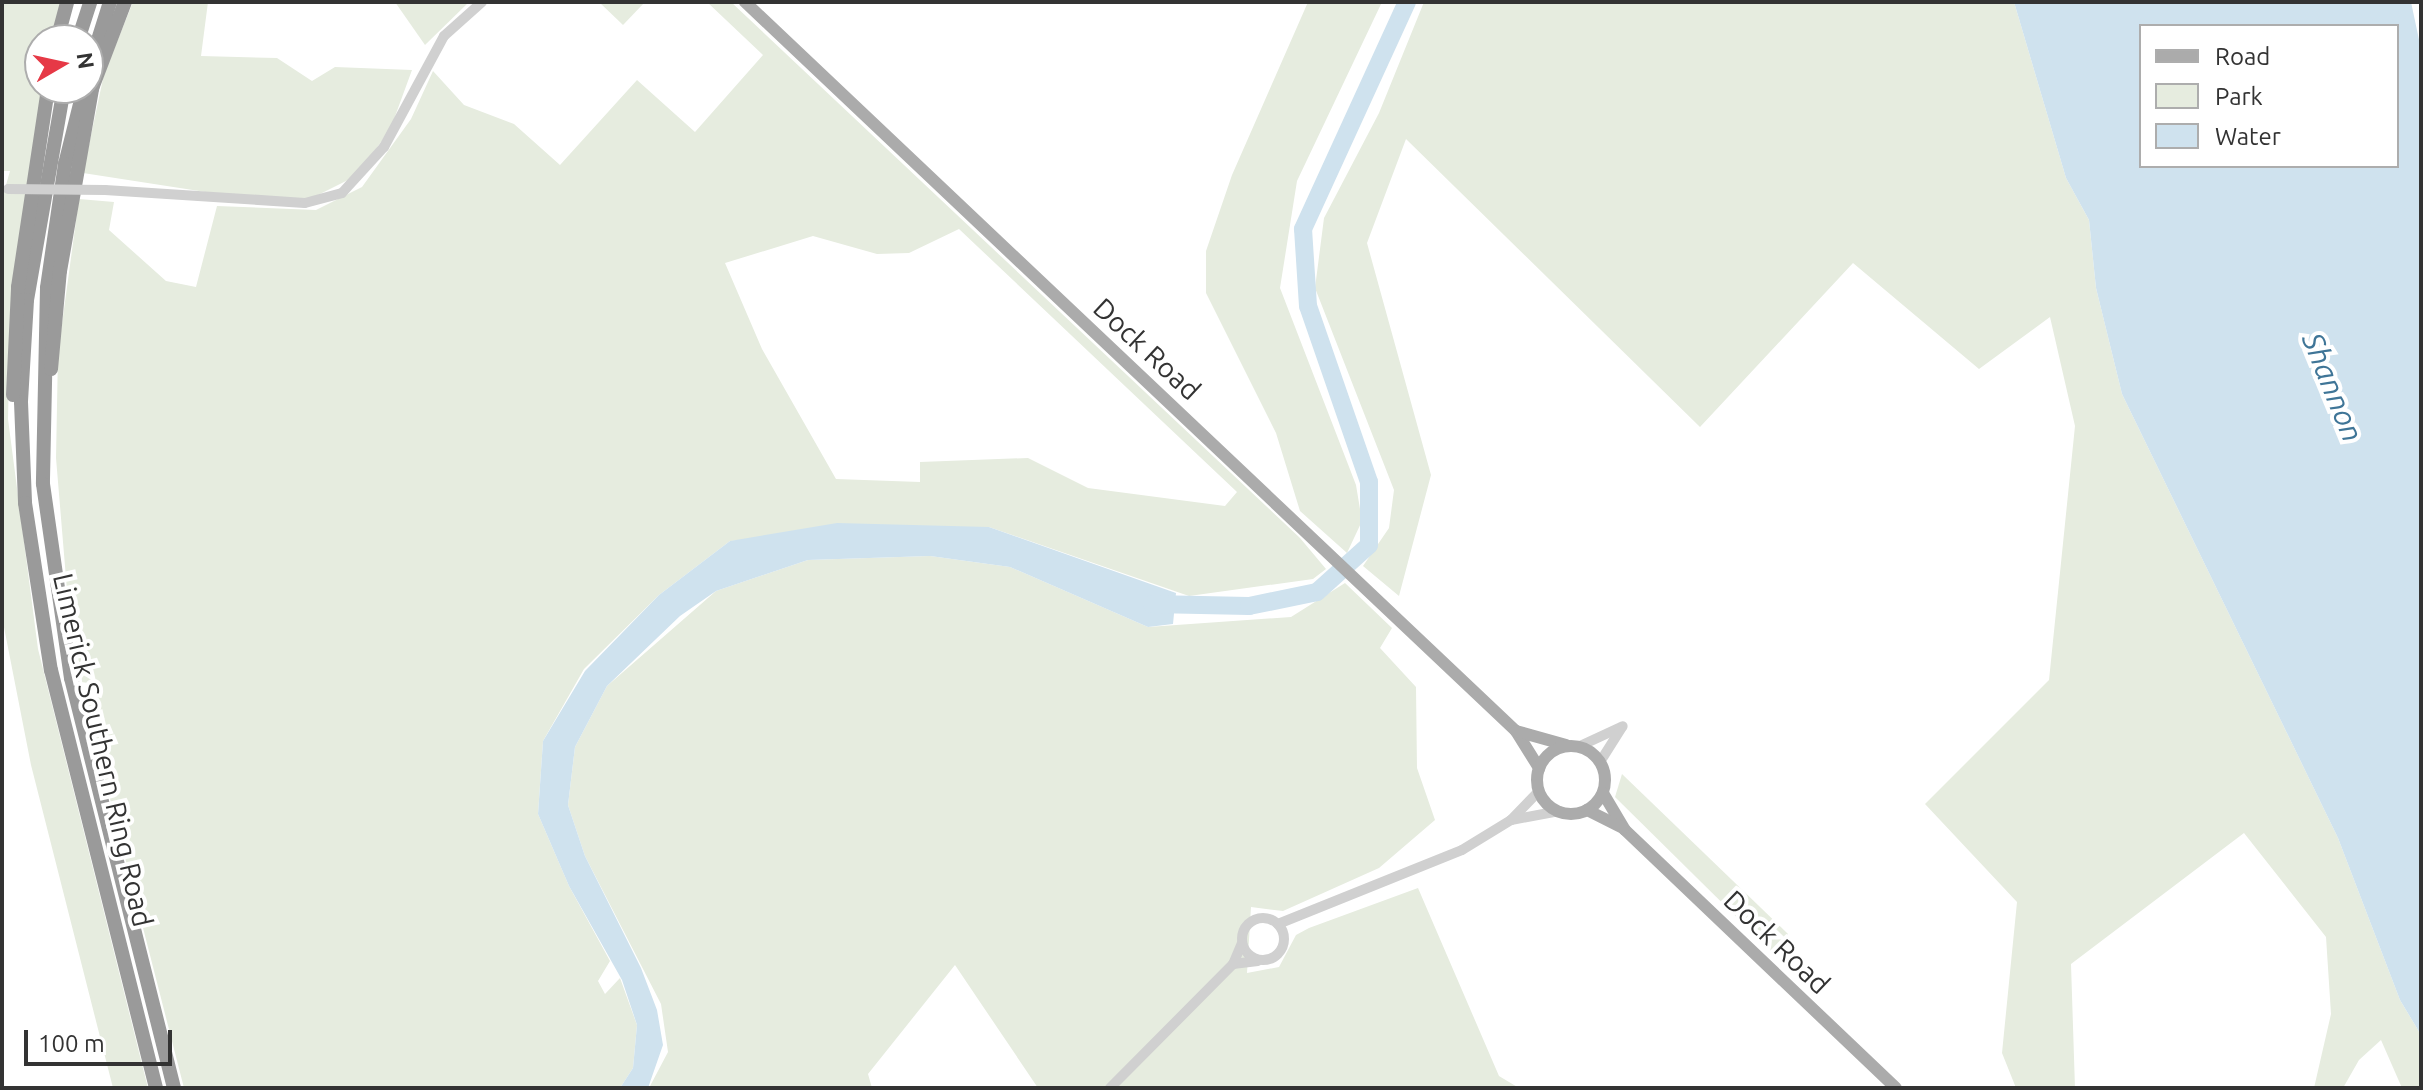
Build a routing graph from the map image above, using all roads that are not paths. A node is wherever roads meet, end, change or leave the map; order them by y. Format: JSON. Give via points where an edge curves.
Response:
{"nodes":[{"id":1,"x":67,"y":2,"type":"edge"},
{"id":2,"x":90,"y":2,"type":"edge"},
{"id":3,"x":110,"y":2,"type":"edge"},
{"id":4,"x":125,"y":2,"type":"edge"},
{"id":5,"x":482,"y":2,"type":"edge"},
{"id":6,"x":745,"y":2,"type":"edge"},
{"id":7,"x":61,"y":24,"type":"edge"},
{"id":8,"x":83,"y":24,"type":"edge"},
{"id":9,"x":104,"y":24,"type":"edge"},
{"id":10,"x":104,"y":47,"type":"edge"},
{"id":11,"x":46,"y":104,"type":"edge"},
{"id":12,"x":61,"y":104,"type":"edge"},
{"id":13,"x":83,"y":104,"type":"edge"},
{"id":14,"x":85,"y":104,"type":"edge"},
{"id":15,"x":5,"y":189,"type":"edge"},
{"id":16,"x":25,"y":503,"type":"junction"},
{"id":17,"x":65,"y":648,"type":"junction"},
{"id":18,"x":1516,"y":731,"type":"junction"},
{"id":19,"x":1573,"y":746,"type":"junction"},
{"id":20,"x":1600,"y":762,"type":"junction"},
{"id":21,"x":1539,"y":768,"type":"junction"},
{"id":22,"x":1539,"y":791,"type":"junction"},
{"id":23,"x":1603,"y":793,"type":"junction"},
{"id":24,"x":1587,"y":810,"type":"junction"},
{"id":25,"x":1559,"y":811,"type":"junction"},
{"id":26,"x":1511,"y":820,"type":"junction"},
{"id":27,"x":1625,"y":830,"type":"junction"},
{"id":28,"x":1302,"y":915,"type":"junction"},
{"id":29,"x":1278,"y":924,"type":"junction"},
{"id":30,"x":1285,"y":937,"type":"junction"},
{"id":31,"x":1242,"y":943,"type":"junction"},
{"id":32,"x":1260,"y":961,"type":"junction"},
{"id":33,"x":1233,"y":964,"type":"junction"},
{"id":34,"x":156,"y":1088,"type":"edge"},
{"id":35,"x":174,"y":1088,"type":"edge"},
{"id":36,"x":1110,"y":1088,"type":"edge"},
{"id":37,"x":1896,"y":1088,"type":"edge"}],
"edges":[{"from":1,"to":7,"type":"highway"},
{"from":2,"to":8,"type":"highway"},
{"from":3,"to":9,"type":"highway"},
{"from":4,"to":10,"type":"highway"},
{"from":5,"to":15,"type":"street","bridge":true,"via":[[444,36],[384,147],[342,193],[305,203]]},
{"from":6,"to":18,"type":"main road","name":"Dock Road"},
{"from":11,"to":16,"type":"highway","via":[[18,287],[12,367],[16,463]]},
{"from":12,"to":16,"type":"highway","name":"Limerick Southern Ring Road","via":[[27,300],[21,402]]},
{"from":13,"to":17,"type":"highway","name":"Limerick Southern Ring Road","via":[[55,223],[46,303],[42,454],[50,561]]},
{"from":14,"to":17,"type":"highway","via":[[51,373],[49,467]]},
{"from":16,"to":34,"type":"highway","name":"Limerick Southern Ring Road","via":[[51,670]]},
{"from":17,"to":35,"type":"highway","name":"Limerick Southern Ring Road"},
{"from":18,"to":19,"type":"main road","name":"Dock Road"},
{"from":18,"to":21,"type":"main road","name":"Dock Road"},
{"from":19,"to":20,"type":"main road"},
{"from":19,"to":20,"type":"street","via":[[1623,726]]},
{"from":19,"to":21,"type":"main road","via":[[1549,753]]},
{"from":20,"to":23,"type":"main road"},
{"from":21,"to":22,"type":"main road"},
{"from":22,"to":25,"type":"main road"},
{"from":22,"to":26,"type":"street"},
{"from":23,"to":24,"type":"main road"},
{"from":23,"to":27,"type":"main road","name":"Dock Road"},
{"from":24,"to":25,"type":"main road"},
{"from":24,"to":27,"type":"main road","name":"Dock Road"},
{"from":25,"to":26,"type":"street"},
{"from":26,"to":28,"type":"street","via":[[1462,850]]},
{"from":27,"to":37,"type":"main road","name":"Dock Road"},
{"from":28,"to":29,"type":"street"},
{"from":28,"to":30,"type":"street"},
{"from":29,"to":30,"type":"street"},
{"from":29,"to":31,"type":"street","via":[[1255,920]]},
{"from":30,"to":32,"type":"street","via":[[1280,953]]},
{"from":31,"to":32,"type":"street","via":[[1248,955]]},
{"from":31,"to":33,"type":"street"},
{"from":32,"to":33,"type":"street"},
{"from":33,"to":36,"type":"street"}]}
